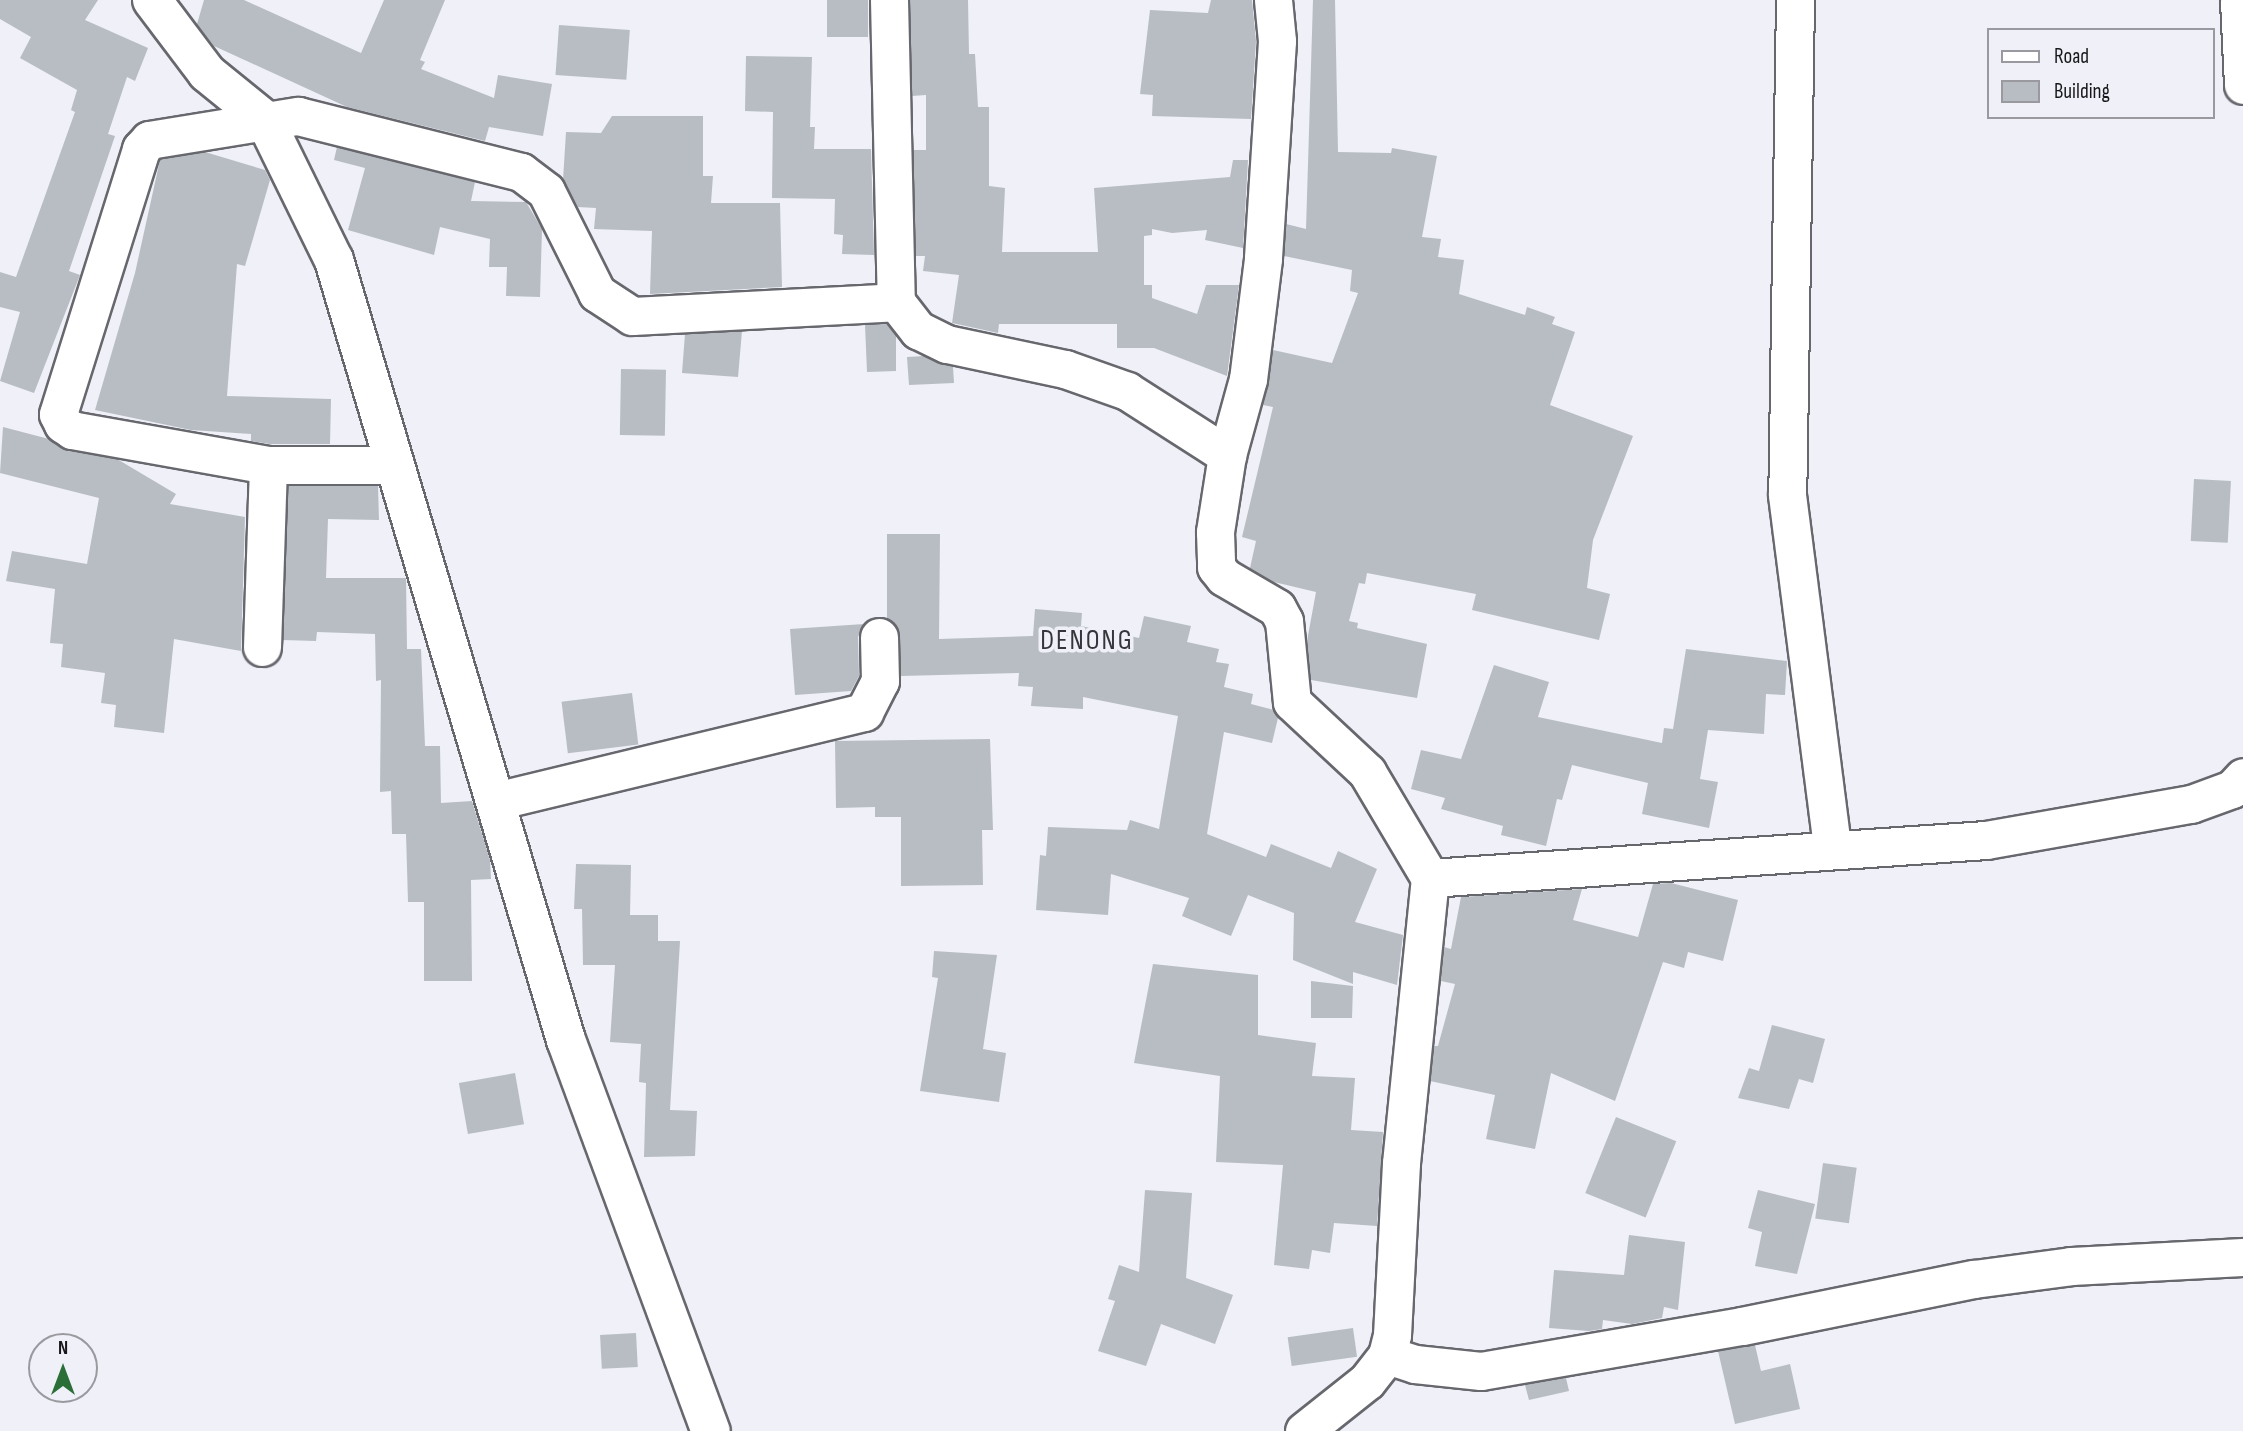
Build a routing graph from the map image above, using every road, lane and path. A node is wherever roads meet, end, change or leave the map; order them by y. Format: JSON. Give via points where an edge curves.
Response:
{"nodes":[{"id":1,"x":152,"y":0,"type":"edge"},
{"id":2,"x":889,"y":0,"type":"edge"},
{"id":3,"x":1273,"y":0,"type":"edge"},
{"id":4,"x":1795,"y":0,"type":"edge"},
{"id":5,"x":2239,"y":0,"type":"edge"},
{"id":6,"x":2243,"y":85,"type":"edge"},
{"id":7,"x":265,"y":120,"type":"junction"},
{"id":8,"x":896,"y":302,"type":"junction"},
{"id":9,"x":1227,"y":455,"type":"junction"},
{"id":10,"x":268,"y":465,"type":"junction"},
{"id":11,"x":395,"y":465,"type":"junction"},
{"id":12,"x":879,"y":637,"type":"dead end"},
{"id":13,"x":262,"y":647,"type":"dead end"},
{"id":14,"x":2243,"y":777,"type":"edge"},
{"id":15,"x":496,"y":802,"type":"junction"},
{"id":16,"x":1832,"y":847,"type":"junction"},
{"id":17,"x":1430,"y":878,"type":"junction"},
{"id":18,"x":2243,"y":1257,"type":"edge"},
{"id":19,"x":1387,"y":1355,"type":"junction"},
{"id":20,"x":711,"y":1431,"type":"edge"},
{"id":21,"x":1304,"y":1431,"type":"edge"}],
"edges":[{"from":1,"to":7,"type":"street","via":[[208,74]]},
{"from":2,"to":8,"type":"street"},
{"from":3,"to":9,"type":"street","via":[[1277,41],[1263,259],[1248,379]]},
{"from":4,"to":16,"type":"street","via":[[1787,495]]},
{"from":5,"to":6,"type":"street"},
{"from":7,"to":8,"type":"street","via":[[298,116],[532,178],[552,200],[597,293],[632,316]]},
{"from":7,"to":10,"type":"street","via":[[159,135],[141,149],[58,414],[72,430]]},
{"from":7,"to":11,"type":"street","via":[[334,260]]},
{"from":8,"to":9,"type":"street","via":[[918,330],[947,344],[1065,369],[1127,391]]},
{"from":9,"to":17,"type":"street","via":[[1215,532],[1216,567],[1224,577],[1277,608],[1284,621],[1292,702],[1367,772]]},
{"from":10,"to":11,"type":"street"},
{"from":10,"to":13,"type":"street"},
{"from":11,"to":15,"type":"street"},
{"from":12,"to":15,"type":"street","via":[[880,681],[864,712]]},
{"from":14,"to":16,"type":"street","via":[[2232,789],[2191,804],[1986,840]]},
{"from":15,"to":20,"type":"street","via":[[566,1040]]},
{"from":16,"to":17,"type":"street"},
{"from":17,"to":19,"type":"street"},
{"from":18,"to":19,"type":"street","via":[[2071,1266],[1975,1279],[1481,1371],[1415,1364]]},
{"from":19,"to":21,"type":"street","via":[[1367,1381]]}]}
